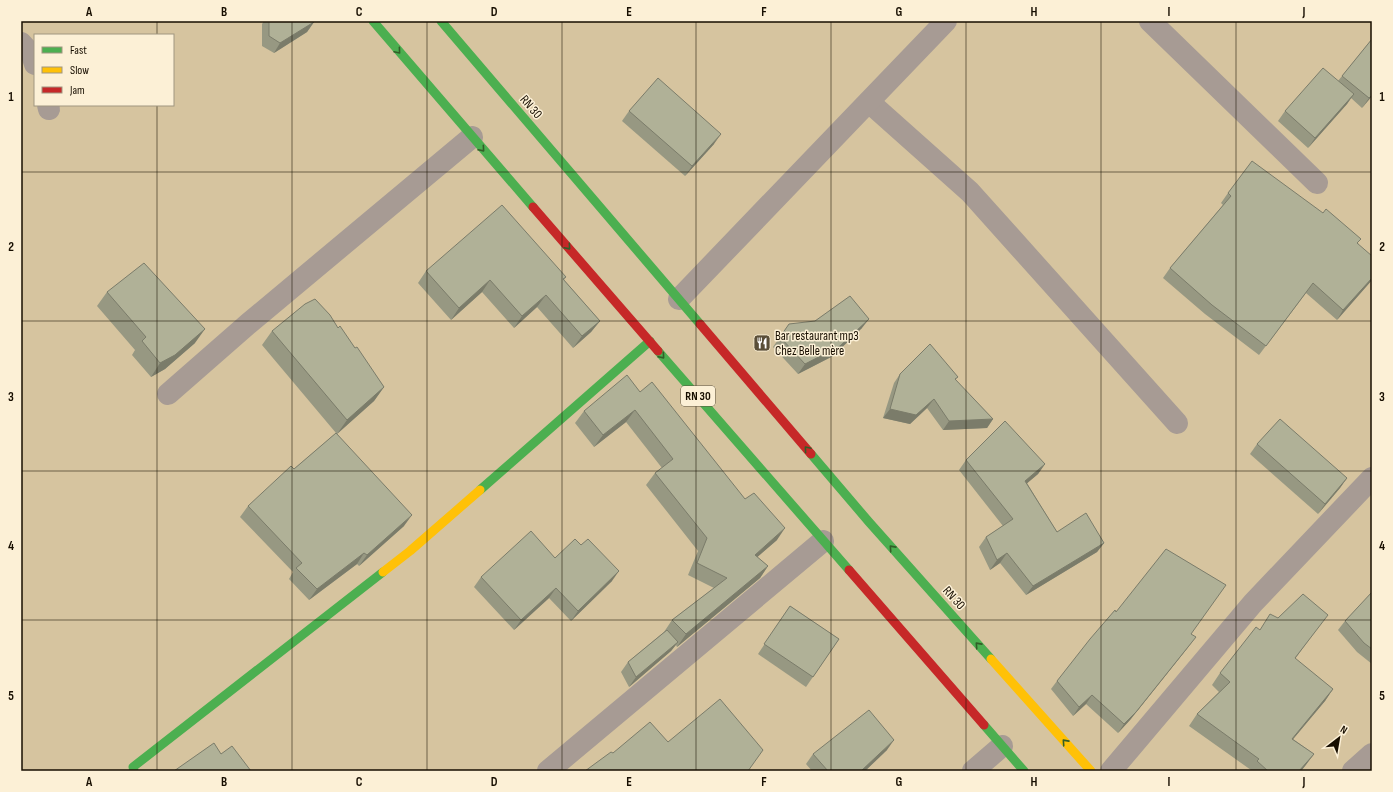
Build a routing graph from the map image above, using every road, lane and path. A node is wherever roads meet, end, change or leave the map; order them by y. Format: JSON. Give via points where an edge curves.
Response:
{"nodes":[{"id":1,"x":373,"y":21,"type":"edge"},
{"id":2,"x":441,"y":21,"type":"edge"},
{"id":3,"x":946,"y":21,"type":"edge"},
{"id":4,"x":1150,"y":21,"type":"edge"},
{"id":5,"x":21,"y":42,"type":"edge"},
{"id":6,"x":34,"y":61,"type":"edge"},
{"id":7,"x":869,"y":102,"type":"junction"},
{"id":8,"x":472,"y":137,"type":"junction"},
{"id":9,"x":1317,"y":183,"type":"dead end"},
{"id":10,"x":679,"y":299,"type":"junction"},
{"id":11,"x":650,"y":341,"type":"junction"},
{"id":12,"x":168,"y":394,"type":"dead end"},
{"id":13,"x":1177,"y":423,"type":"dead end"},
{"id":14,"x":1372,"y":478,"type":"edge"},
{"id":15,"x":823,"y":541,"type":"junction"},
{"id":16,"x":1002,"y":746,"type":"junction"},
{"id":17,"x":1372,"y":754,"type":"edge"},
{"id":18,"x":134,"y":771,"type":"edge"},
{"id":19,"x":548,"y":771,"type":"edge"},
{"id":20,"x":973,"y":771,"type":"edge"},
{"id":21,"x":1024,"y":771,"type":"edge"},
{"id":22,"x":1091,"y":771,"type":"edge"},
{"id":23,"x":1111,"y":771,"type":"edge"},
{"id":24,"x":1353,"y":771,"type":"edge"}],
"edges":[{"from":1,"to":8,"type":"main road","number":"RN 30","one_way":true},
{"from":2,"to":10,"type":"main road","name":"RN 30","number":"RN 30"},
{"from":3,"to":7,"type":"street"},
{"from":4,"to":9,"type":"street"},
{"from":5,"to":6,"type":"street"},
{"from":7,"to":10,"type":"street"},
{"from":7,"to":13,"type":"street","via":[[970,192]]},
{"from":8,"to":11,"type":"main road","number":"RN 30","one_way":true},
{"from":8,"to":12,"type":"street"},
{"from":22,"to":10,"type":"main road","name":"RN 30","number":"RN 30","one_way":true,"via":[[869,522]]},
{"from":11,"to":15,"type":"main road","number":"RN 30","one_way":true},
{"from":11,"to":18,"type":"main road","via":[[410,551],[133,767]]},
{"from":14,"to":23,"type":"street","via":[[1226,634],[1207,660]]},
{"from":15,"to":16,"type":"main road","number":"RN 30"},
{"from":15,"to":19,"type":"street"},
{"from":16,"to":20,"type":"street"},
{"from":16,"to":21,"type":"main road","number":"RN 30"},
{"from":17,"to":24,"type":"street"}]}
